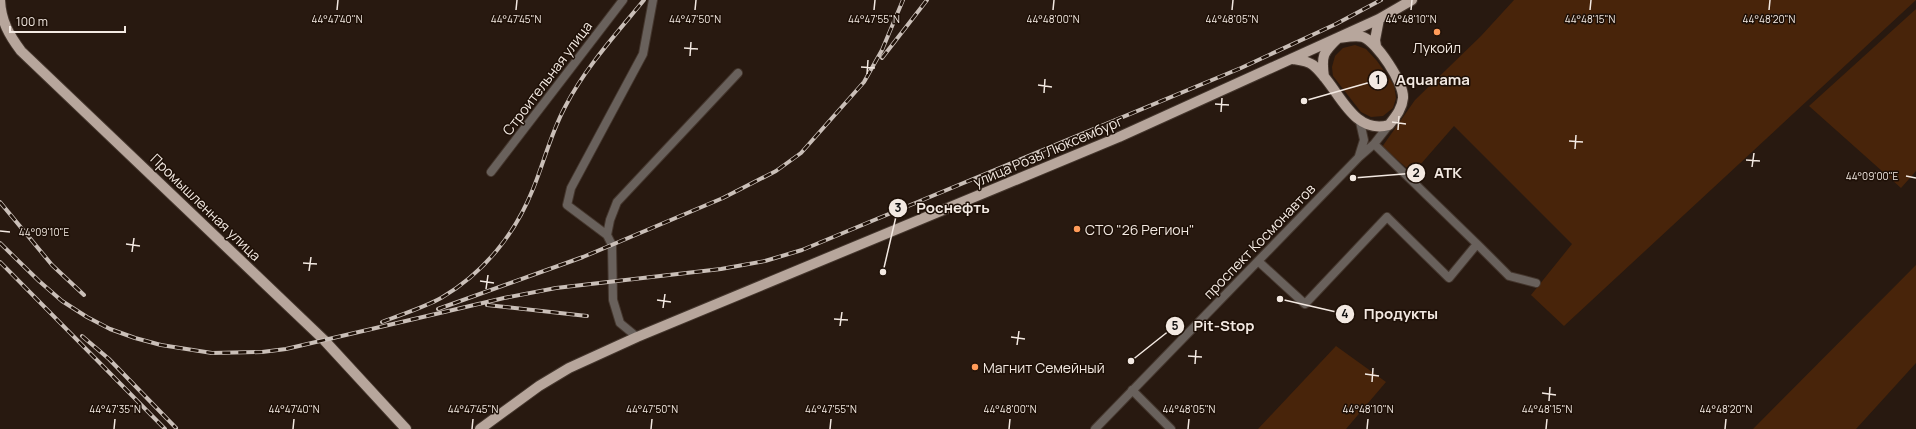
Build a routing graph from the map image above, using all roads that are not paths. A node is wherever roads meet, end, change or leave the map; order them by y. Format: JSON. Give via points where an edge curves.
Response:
{"nodes":[{"id":1,"x":0,"y":0,"type":"edge"},
{"id":2,"x":623,"y":0,"type":"edge"},
{"id":3,"x":653,"y":0,"type":"edge"},
{"id":4,"x":1412,"y":0,"type":"edge"},
{"id":5,"x":1379,"y":19,"type":"junction"},
{"id":6,"x":1338,"y":38,"type":"junction"},
{"id":7,"x":1376,"y":46,"type":"junction"},
{"id":8,"x":1293,"y":59,"type":"junction"},
{"id":9,"x":738,"y":73,"type":"dead end"},
{"id":10,"x":1324,"y":77,"type":"junction"},
{"id":11,"x":1360,"y":122,"type":"junction"},
{"id":12,"x":1389,"y":125,"type":"junction"},
{"id":13,"x":1374,"y":144,"type":"junction"},
{"id":14,"x":1359,"y":157,"type":"junction"},
{"id":15,"x":491,"y":172,"type":"dead end"},
{"id":16,"x":607,"y":235,"type":"junction"},
{"id":17,"x":1477,"y":244,"type":"junction"},
{"id":18,"x":1258,"y":261,"type":"junction"},
{"id":19,"x":1536,"y":283,"type":"dead end"},
{"id":20,"x":637,"y":337,"type":"junction"},
{"id":21,"x":1132,"y":390,"type":"junction"},
{"id":22,"x":406,"y":429,"type":"edge"},
{"id":23,"x":480,"y":429,"type":"edge"},
{"id":24,"x":1095,"y":429,"type":"edge"},
{"id":25,"x":1171,"y":429,"type":"edge"}],
"edges":[{"from":1,"to":22,"type":"main road","name":"Промышленная улица","via":[[2,18],[10,36],[22,51],[324,340]]},
{"from":2,"to":15,"type":"street","name":"Строительная улица"},
{"from":3,"to":16,"type":"street","via":[[643,54],[571,188],[567,205]]},
{"from":4,"to":5,"type":"main road","name":"улица Розы Люксембург"},
{"from":5,"to":6,"type":"main road","name":"улица Розы Люксембург"},
{"from":5,"to":7,"type":"main road"},
{"from":6,"to":7,"type":"main road","via":[[1364,37]]},
{"from":6,"to":8,"type":"main road","name":"улица Розы Люксембург"},
{"from":6,"to":10,"type":"main road","via":[[1324,54]]},
{"from":7,"to":12,"type":"main road","via":[[1402,87],[1403,93],[1401,109]]},
{"from":8,"to":10,"type":"main road","via":[[1312,64]]},
{"from":8,"to":20,"type":"main road","name":"улица Розы Люксембург","via":[[1119,137]]},
{"from":9,"to":16,"type":"street","via":[[617,202]]},
{"from":10,"to":11,"type":"main road"},
{"from":11,"to":12,"type":"main road","via":[[1377,127]]},
{"from":11,"to":14,"type":"street","via":[[1364,140]]},
{"from":12,"to":13,"type":"street","name":"проспект Космонавтов"},
{"from":13,"to":14,"type":"street","name":"проспект Космонавтов"},
{"from":13,"to":17,"type":"street"},
{"from":14,"to":18,"type":"street","name":"проспект Космонавтов"},
{"from":16,"to":20,"type":"street","via":[[612,245],[613,300],[620,323]]},
{"from":17,"to":18,"type":"street","via":[[1449,278],[1387,217],[1306,304]]},
{"from":17,"to":19,"type":"street","via":[[1509,276]]},
{"from":18,"to":21,"type":"street","name":"проспект Космонавтов"},
{"from":20,"to":23,"type":"main road","name":"улица Розы Люксембург","via":[[569,368],[539,386]]},
{"from":21,"to":24,"type":"street","name":"проспект Космонавтов"},
{"from":21,"to":25,"type":"street"}]}
